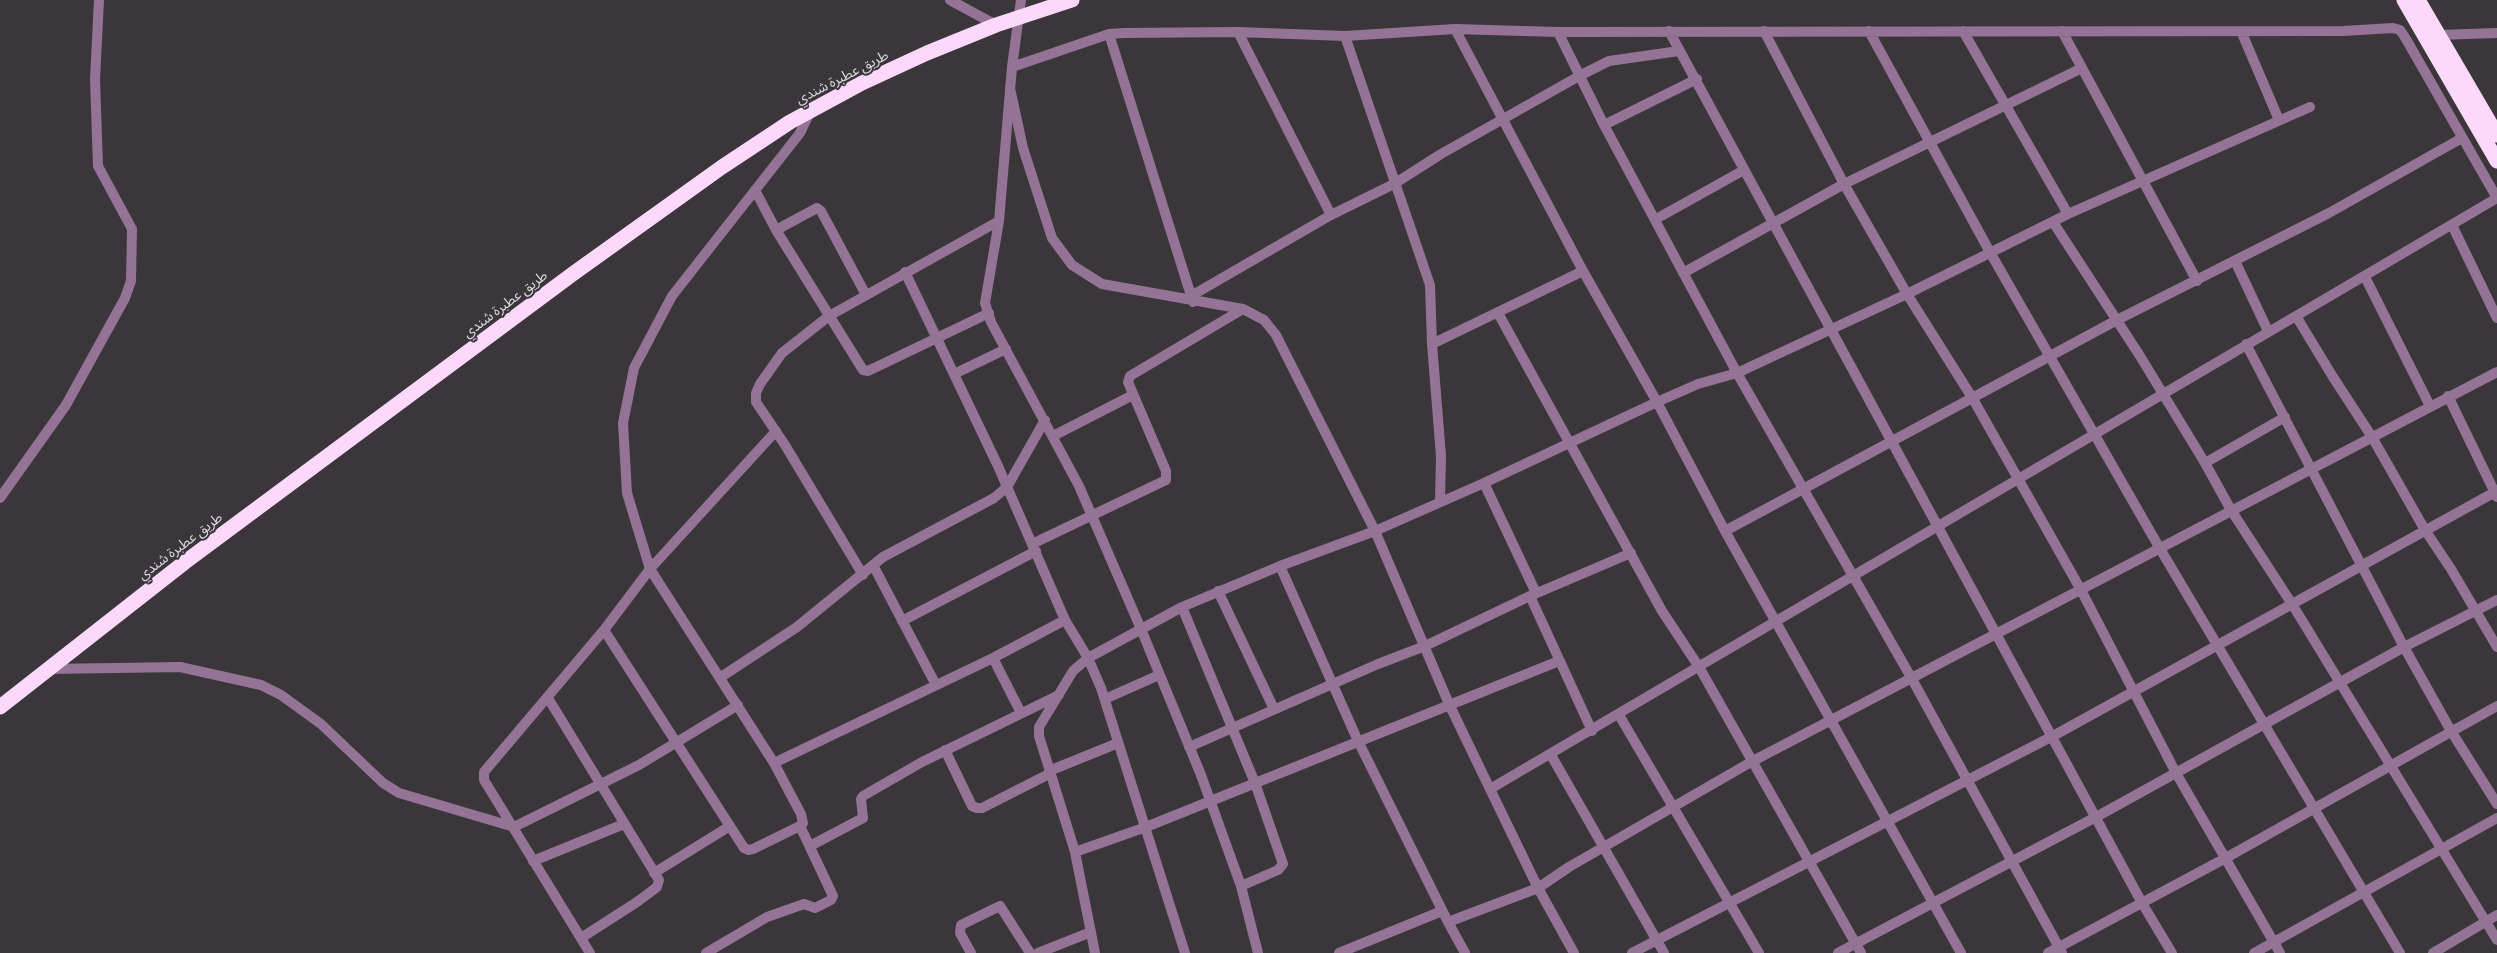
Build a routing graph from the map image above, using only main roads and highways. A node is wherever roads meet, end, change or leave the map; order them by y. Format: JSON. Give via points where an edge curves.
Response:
{"nodes":[{"id":1,"x":1072,"y":0,"type":"edge"},
{"id":2,"x":2404,"y":0,"type":"edge"},
{"id":3,"x":2418,"y":0,"type":"edge"},
{"id":4,"x":2497,"y":136,"type":"edge"},
{"id":5,"x":2497,"y":161,"type":"edge"},
{"id":6,"x":0,"y":707,"type":"edge"}],
"edges":[{"from":1,"to":6,"type":"highway","name":"طريق عطبرة شندي","via":[[926,53],[862,83],[790,122],[715,171],[185,562]]},
{"from":2,"to":5,"type":"highway"},
{"from":3,"to":4,"type":"highway"}]}
